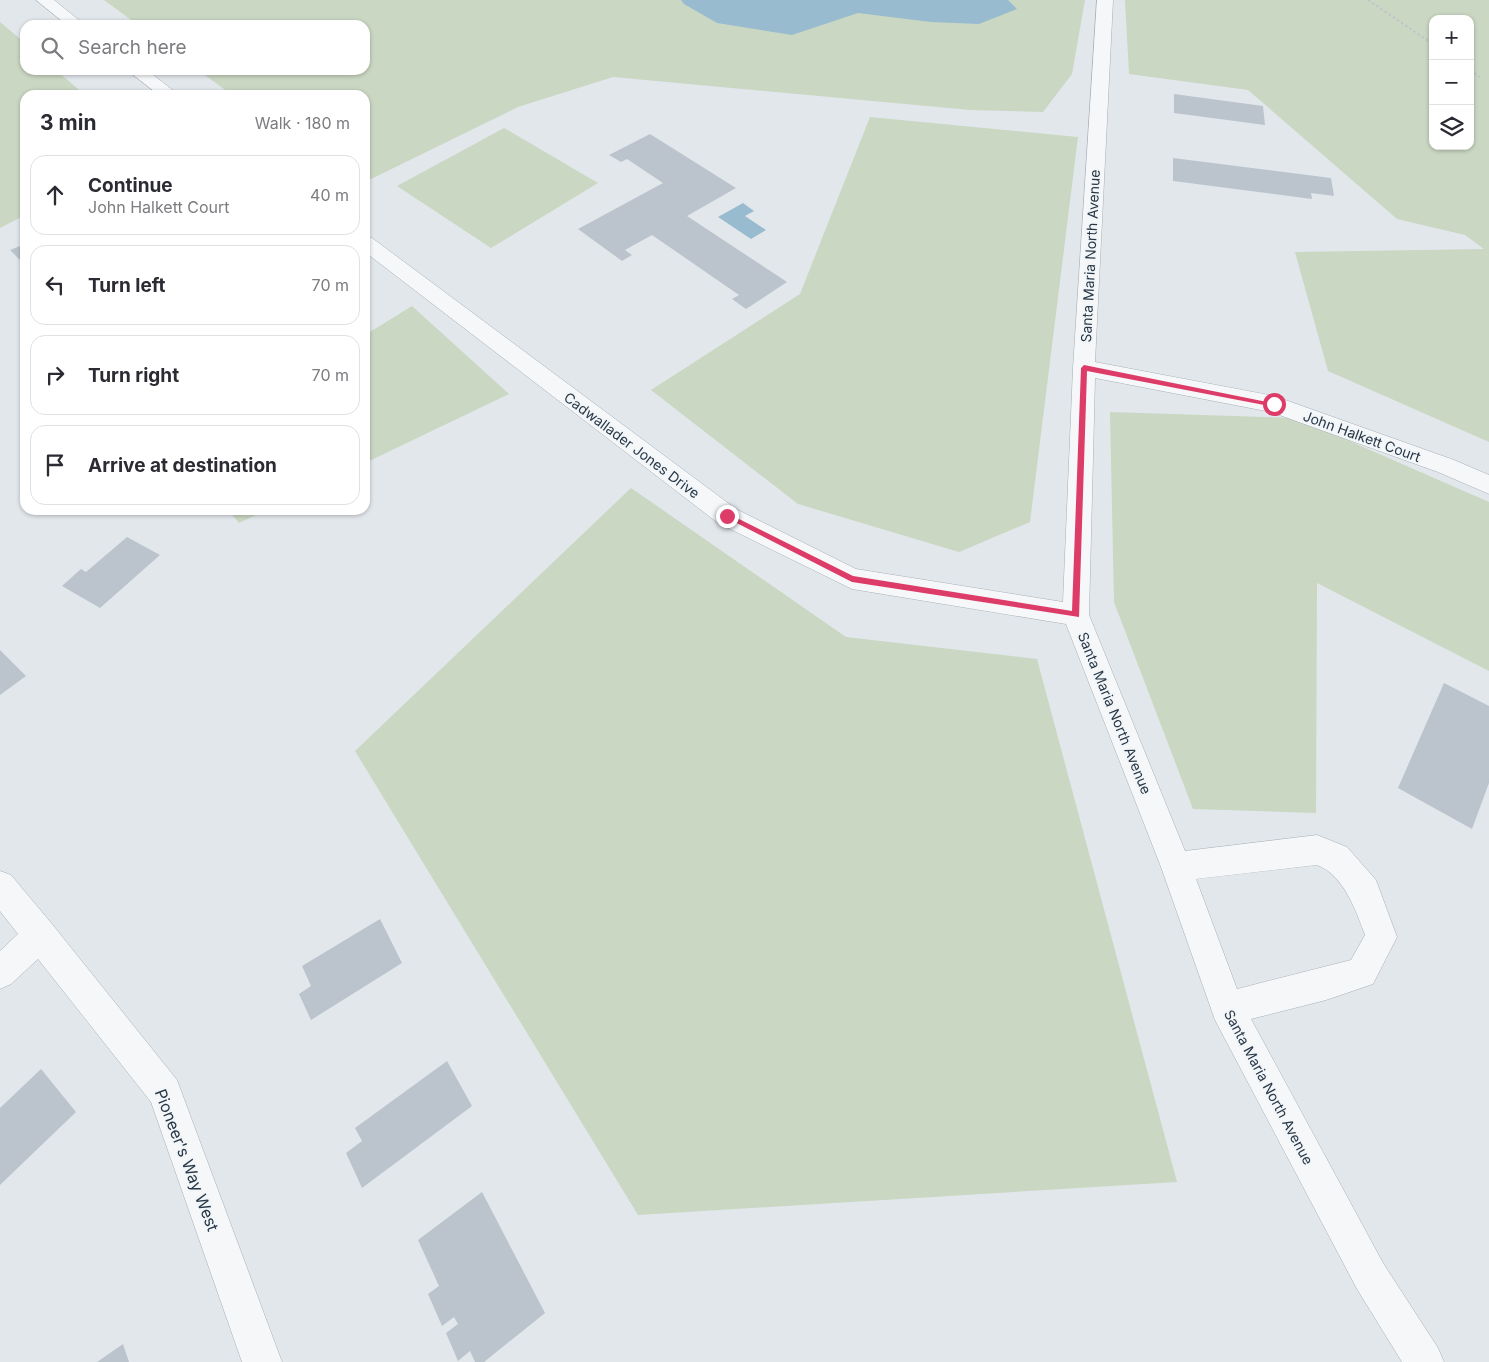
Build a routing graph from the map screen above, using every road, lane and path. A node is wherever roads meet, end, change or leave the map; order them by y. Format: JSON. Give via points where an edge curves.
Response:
{"nodes":[{"id":1,"x":44,"y":0,"type":"edge"},
{"id":2,"x":1105,"y":0,"type":"edge"},
{"id":3,"x":1368,"y":0,"type":"edge"},
{"id":4,"x":70,"y":20,"type":"edge"},
{"id":5,"x":1429,"y":41,"type":"edge"},
{"id":6,"x":1474,"y":73,"type":"edge"},
{"id":7,"x":143,"y":75,"type":"edge"},
{"id":8,"x":1481,"y":78,"type":"dead end"},
{"id":9,"x":163,"y":90,"type":"edge"},
{"id":10,"x":370,"y":246,"type":"edge"},
{"id":11,"x":1084,"y":368,"type":"junction"},
{"id":12,"x":1489,"y":485,"type":"edge"},
{"id":13,"x":1076,"y":615,"type":"junction"},
{"id":14,"x":1176,"y":867,"type":"junction"},
{"id":15,"x":0,"y":886,"type":"edge"},
{"id":16,"x":41,"y":935,"type":"junction"},
{"id":17,"x":0,"y":973,"type":"edge"},
{"id":18,"x":1227,"y":1008,"type":"junction"},
{"id":19,"x":262,"y":1362,"type":"edge"},
{"id":20,"x":1424,"y":1362,"type":"edge"}],
"edges":[{"from":1,"to":4,"type":"street"},
{"from":2,"to":11,"type":"street","name":"Santa Maria North Avenue"},
{"from":3,"to":5,"type":"path"},
{"from":6,"to":8,"type":"path"},
{"from":7,"to":9,"type":"street"},
{"from":10,"to":13,"type":"street","name":"Cadwallader Jones Drive","via":[[727,516],[852,579]]},
{"from":11,"to":12,"type":"street","name":"John Halkett Court","via":[[1274,404],[1446,466]]},
{"from":11,"to":13,"type":"street","name":"Santa Maria North Avenue"},
{"from":13,"to":14,"type":"street","name":"Santa Maria North Avenue"},
{"from":14,"to":18,"type":"street","name":"Santa Maria North Avenue"},
{"from":14,"to":18,"type":"street","via":[[1317,850],[1336,857],[1364,891],[1375,919],[1381,938],[1362,973]]},
{"from":15,"to":16,"type":"street","name":"Pioneer's Way West"},
{"from":16,"to":17,"type":"street"},
{"from":16,"to":19,"type":"street","name":"Pioneer's Way West","via":[[165,1092]]},
{"from":18,"to":20,"type":"street","name":"Santa Maria North Avenue","via":[[1370,1276]]}]}
